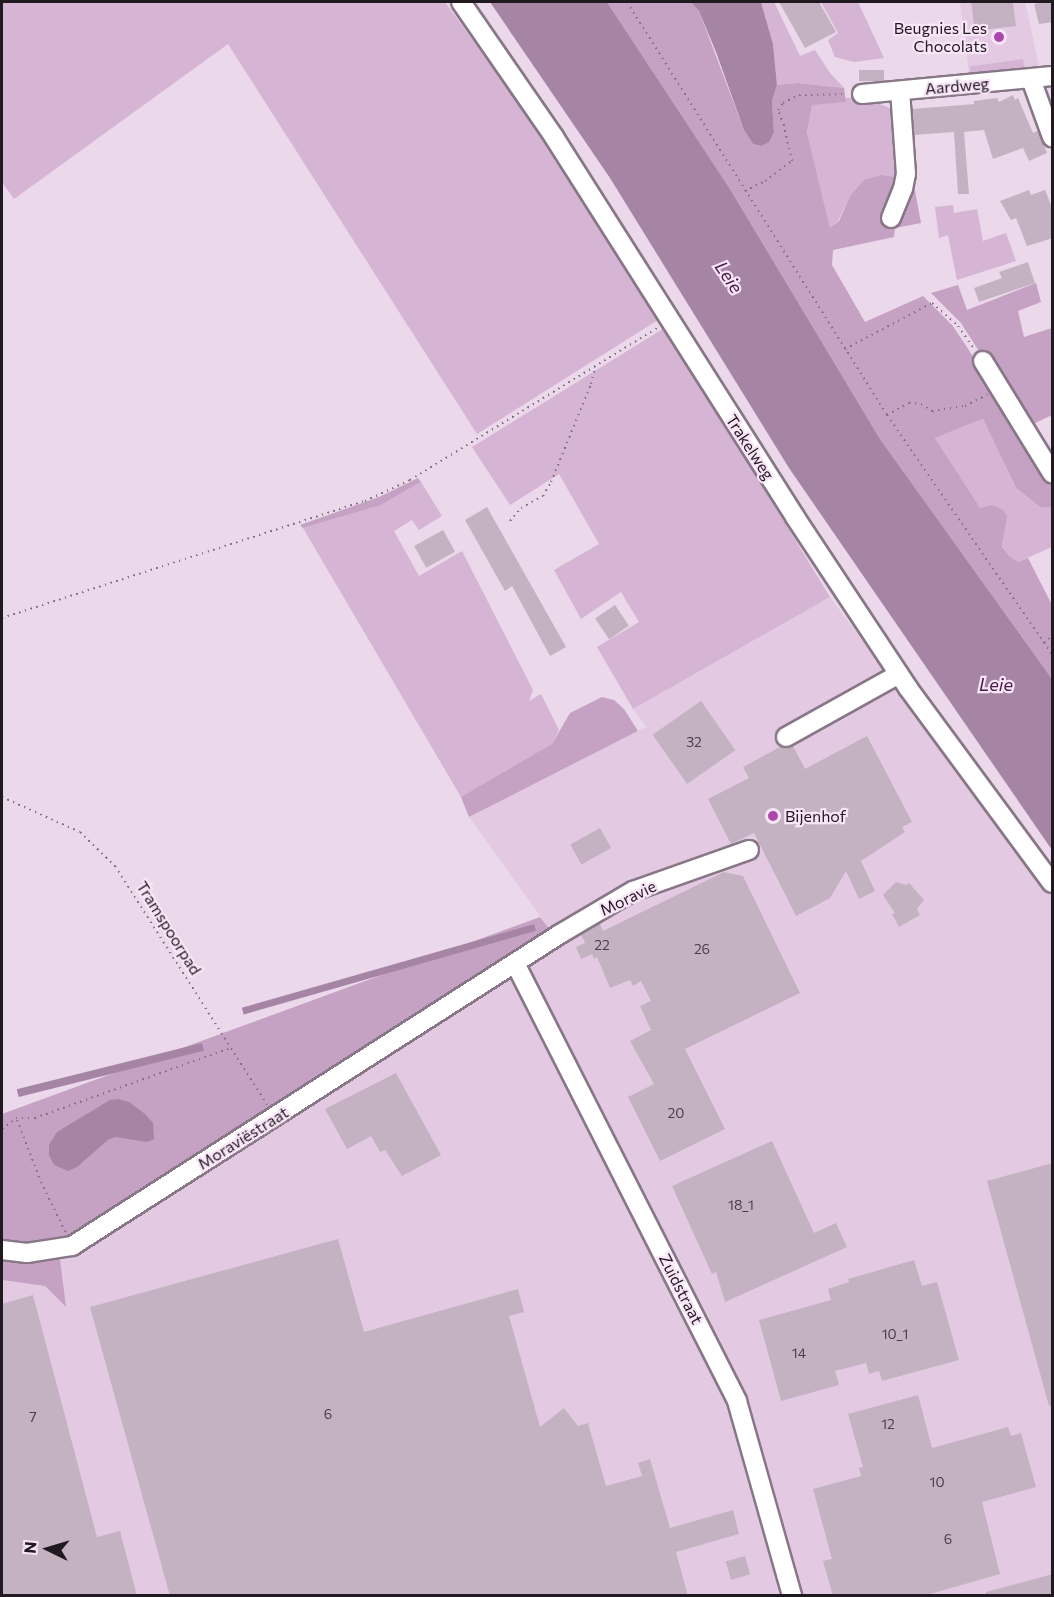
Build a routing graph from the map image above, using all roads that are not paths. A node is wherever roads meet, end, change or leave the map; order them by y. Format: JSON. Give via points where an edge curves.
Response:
{"nodes":[{"id":1,"x":461,"y":2,"type":"edge"},
{"id":2,"x":1053,"y":75,"type":"edge"},
{"id":3,"x":1031,"y":79,"type":"junction"},
{"id":4,"x":900,"y":91,"type":"junction"},
{"id":5,"x":862,"y":94,"type":"road end"},
{"id":6,"x":1053,"y":137,"type":"edge"},
{"id":7,"x":891,"y":218,"type":"dead end"},
{"id":8,"x":983,"y":361,"type":"road end"},
{"id":9,"x":1053,"y":473,"type":"edge"},
{"id":10,"x":899,"y":674,"type":"junction"},
{"id":11,"x":786,"y":737,"type":"dead end"},
{"id":12,"x":749,"y":850,"type":"dead end"},
{"id":13,"x":1053,"y":883,"type":"edge"},
{"id":14,"x":515,"y":963,"type":"junction"},
{"id":15,"x":473,"y":990,"type":"joint"},
{"id":16,"x":2,"y":1250,"type":"edge"},
{"id":17,"x":792,"y":1596,"type":"edge"}],
"edges":[{"from":1,"to":10,"type":"street","name":"Trakelweg","via":[[554,137]]},
{"from":2,"to":3,"type":"street","name":"Aardweg"},
{"from":3,"to":4,"type":"street","name":"Aardweg"},
{"from":3,"to":6,"type":"street"},
{"from":4,"to":5,"type":"street","name":"Aardweg"},
{"from":4,"to":7,"type":"street","via":[[906,174]]},
{"from":8,"to":9,"type":"street"},
{"from":10,"to":11,"type":"street"},
{"from":10,"to":13,"type":"street","name":"Trakelweg"},
{"from":12,"to":14,"type":"street","name":"Moravie","via":[[633,891]]},
{"from":14,"to":15,"type":"street","name":"Moravie"},
{"from":14,"to":17,"type":"street","name":"Zuidstraat","via":[[737,1401]]},
{"from":15,"to":16,"type":"street","name":"Moraviëstraat","via":[[72,1246],[27,1253]]}]}
